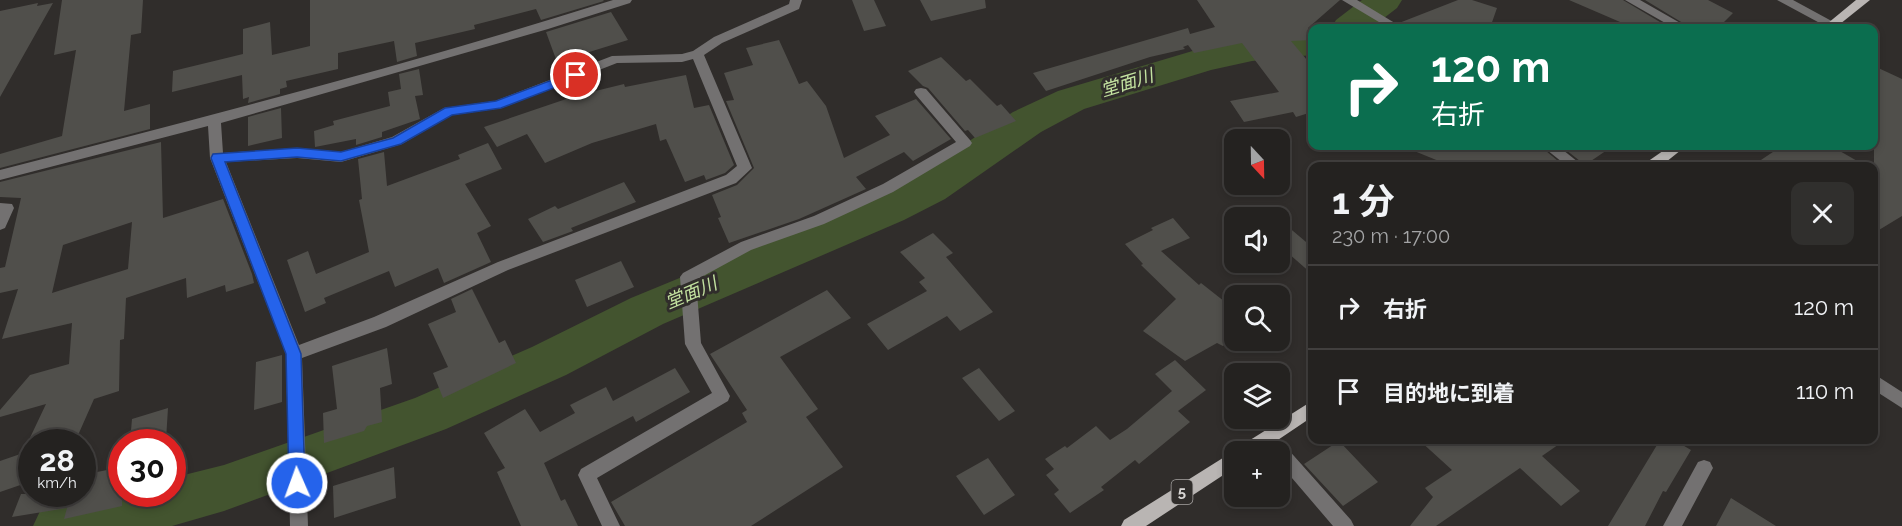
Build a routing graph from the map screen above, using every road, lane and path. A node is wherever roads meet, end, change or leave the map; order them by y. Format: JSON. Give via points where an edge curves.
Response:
{"nodes":[{"id":1,"x":626,"y":0,"type":"edge"},
{"id":2,"x":796,"y":0,"type":"edge"},
{"id":3,"x":1348,"y":0,"type":"edge"},
{"id":4,"x":1631,"y":0,"type":"edge"},
{"id":5,"x":1783,"y":0,"type":"edge"},
{"id":6,"x":1860,"y":1,"type":"edge"},
{"id":7,"x":1391,"y":24,"type":"edge"},
{"id":8,"x":1676,"y":24,"type":"edge"},
{"id":9,"x":1825,"y":24,"type":"edge"},
{"id":10,"x":1833,"y":24,"type":"edge"},
{"id":11,"x":699,"y":58,"type":"dead end"},
{"id":12,"x":921,"y":92,"type":"dead end"},
{"id":13,"x":214,"y":120,"type":"junction"},
{"id":14,"x":1554,"y":150,"type":"edge"},
{"id":15,"x":1674,"y":150,"type":"edge"},
{"id":16,"x":217,"y":158,"type":"junction"},
{"id":17,"x":1571,"y":162,"type":"edge"},
{"id":18,"x":1657,"y":162,"type":"edge"},
{"id":19,"x":0,"y":175,"type":"edge"},
{"id":20,"x":0,"y":208,"type":"edge"},
{"id":21,"x":0,"y":224,"type":"edge"},
{"id":22,"x":294,"y":354,"type":"junction"},
{"id":23,"x":1878,"y":384,"type":"edge"},
{"id":24,"x":1902,"y":401,"type":"edge"},
{"id":25,"x":1308,"y":411,"type":"edge"},
{"id":26,"x":1267,"y":438,"type":"junction"},
{"id":27,"x":1262,"y":441,"type":"edge"},
{"id":28,"x":1270,"y":441,"type":"edge"},
{"id":29,"x":1290,"y":464,"type":"edge"},
{"id":30,"x":1224,"y":465,"type":"edge"},
{"id":31,"x":1704,"y":468,"type":"dead end"},
{"id":32,"x":299,"y":526,"type":"edge"},
{"id":33,"x":611,"y":526,"type":"edge"},
{"id":34,"x":1130,"y":526,"type":"edge"},
{"id":35,"x":1345,"y":526,"type":"edge"},
{"id":36,"x":1672,"y":526,"type":"edge"}],
"edges":[{"from":1,"to":13,"type":"street"},
{"from":2,"to":16,"type":"street","via":[[795,6],[718,40],[697,54],[682,58],[616,59],[497,105],[450,111],[397,141],[341,157],[297,153]]},
{"from":3,"to":7,"type":"street"},
{"from":4,"to":8,"type":"street"},
{"from":5,"to":9,"type":"street"},
{"from":6,"to":10,"type":"main road"},
{"from":11,"to":22,"type":"street","via":[[745,168],[731,179],[503,266],[380,322]]},
{"from":12,"to":33,"type":"street","via":[[965,143],[888,188],[819,220],[746,246],[688,277],[693,344],[722,396],[587,475]]},
{"from":13,"to":16,"type":"street"},
{"from":13,"to":19,"type":"street"},
{"from":14,"to":17,"type":"street"},
{"from":15,"to":18,"type":"main road"},
{"from":16,"to":22,"type":"street"},
{"from":20,"to":21,"type":"street","via":[[7,208]]},
{"from":22,"to":32,"type":"street"},
{"from":23,"to":24,"type":"street"},
{"from":25,"to":26,"type":"main road"},
{"from":26,"to":27,"type":"main road"},
{"from":26,"to":28,"type":"street"},
{"from":29,"to":35,"type":"street"},
{"from":30,"to":34,"type":"main road","number":"5"},
{"from":31,"to":36,"type":"street"}]}
